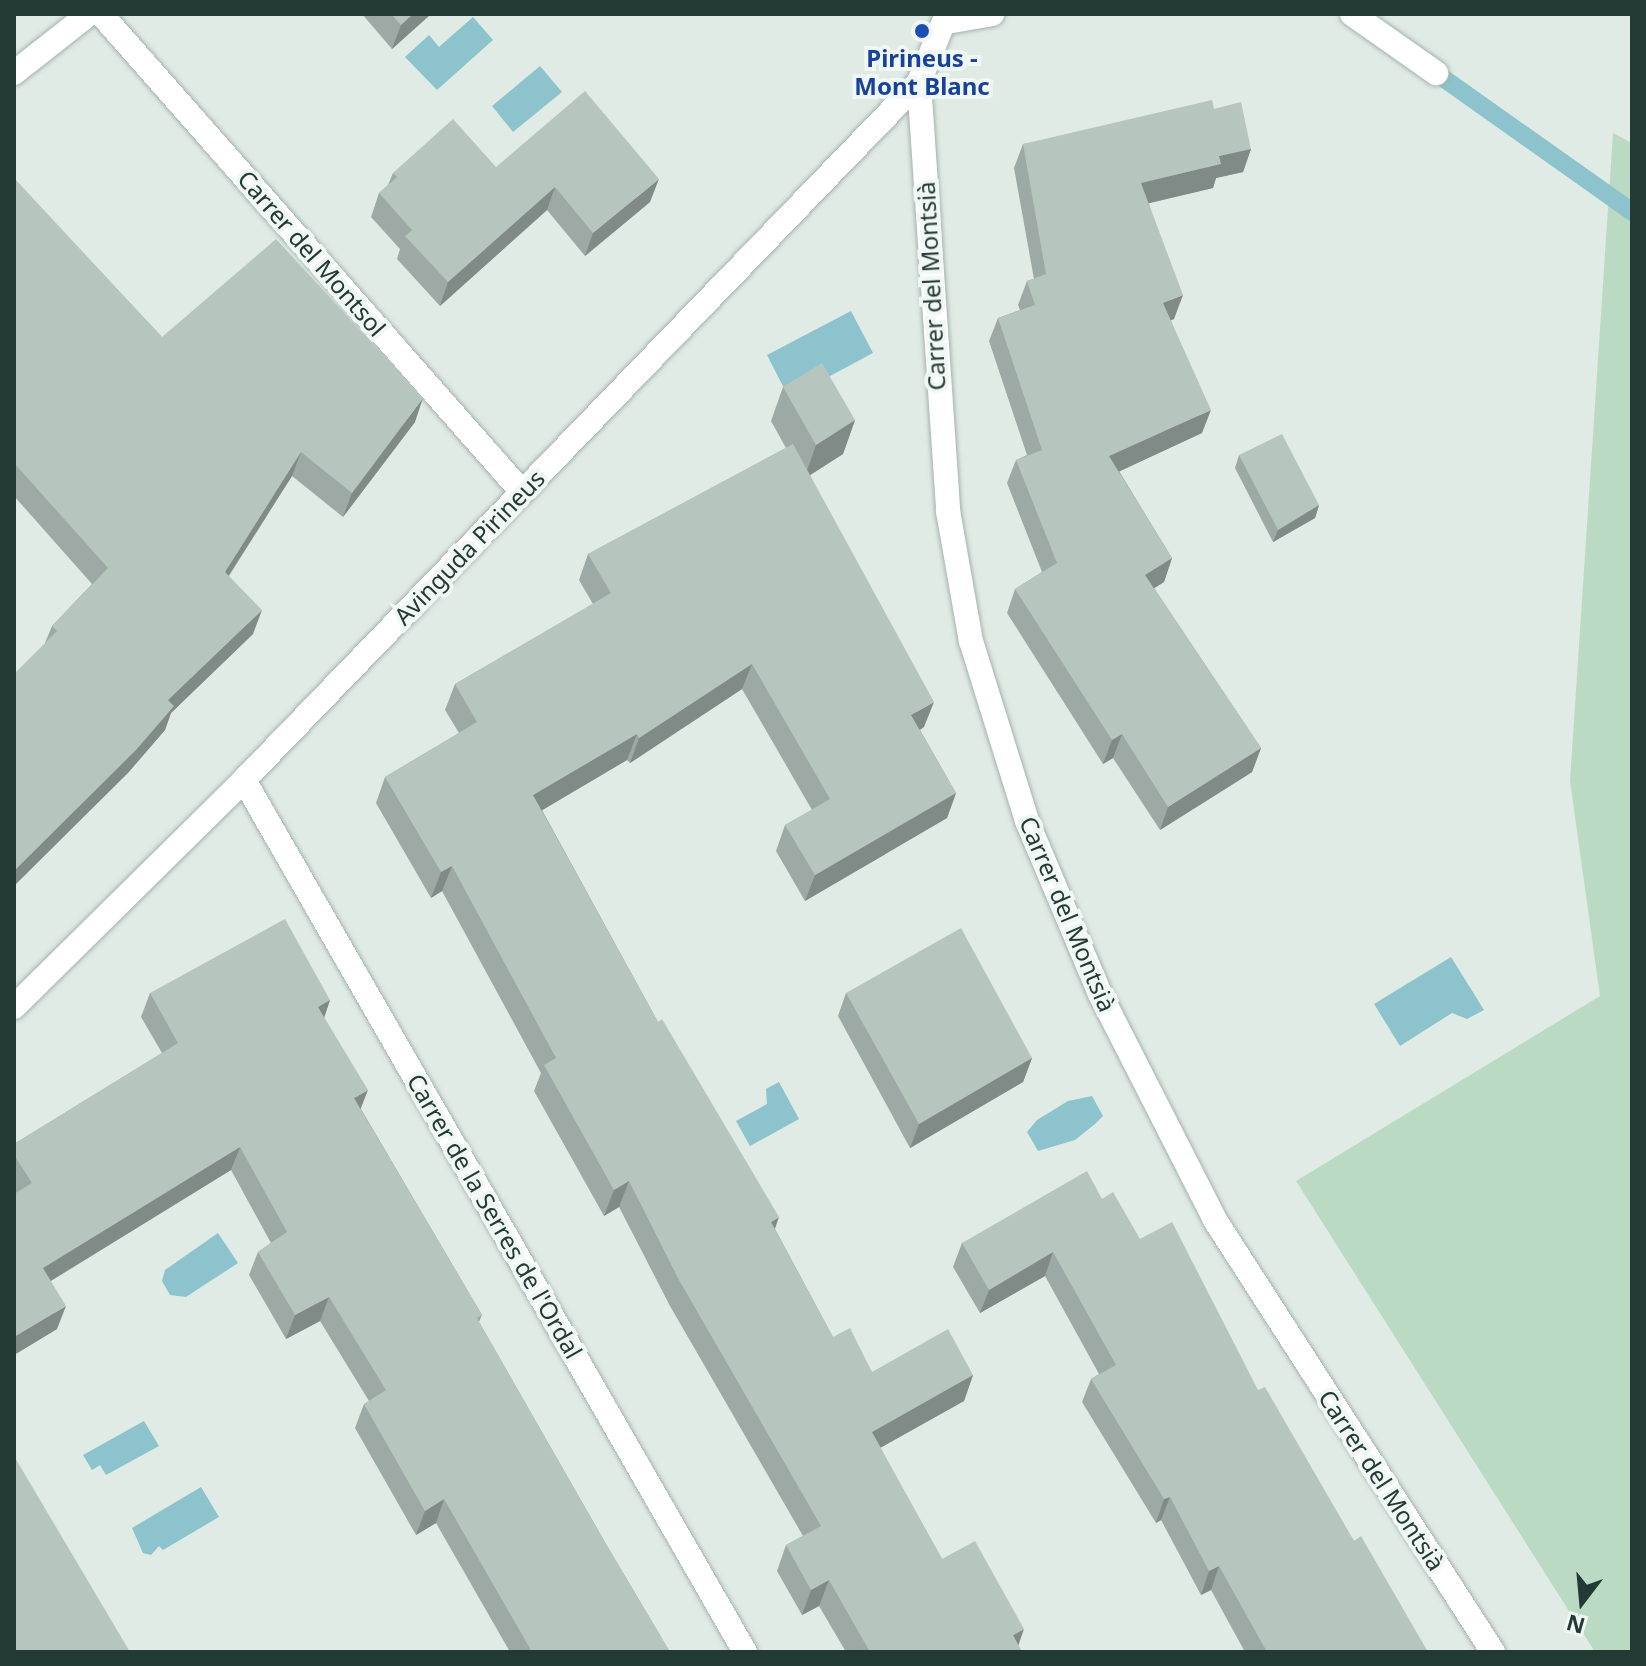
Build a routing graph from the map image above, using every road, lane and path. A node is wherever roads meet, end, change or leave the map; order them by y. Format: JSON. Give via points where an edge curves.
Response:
{"nodes":[{"id":1,"x":89,"y":14,"type":"edge"},
{"id":2,"x":101,"y":14,"type":"edge"},
{"id":3,"x":992,"y":14,"type":"edge"},
{"id":4,"x":1352,"y":14,"type":"edge"},
{"id":5,"x":947,"y":18,"type":"edge"},
{"id":6,"x":14,"y":73,"type":"edge"},
{"id":7,"x":1436,"y":73,"type":"dead end"},
{"id":8,"x":919,"y":82,"type":"junction"},
{"id":9,"x":522,"y":492,"type":"junction"},
{"id":10,"x":244,"y":780,"type":"junction"},
{"id":11,"x":14,"y":1007,"type":"edge"},
{"id":12,"x":745,"y":1652,"type":"edge"},
{"id":13,"x":1493,"y":1652,"type":"edge"}],
"edges":[{"from":1,"to":6,"type":"street"},
{"from":2,"to":9,"type":"street","name":"Carrer del Montsol"},
{"from":3,"to":5,"type":"street"},
{"from":4,"to":7,"type":"street"},
{"from":5,"to":8,"type":"street"},
{"from":8,"to":9,"type":"street","name":"Avinguda Pirineus"},
{"from":8,"to":13,"type":"street","name":"Carrer del Montsià","via":[[948,511],[971,641],[1027,821],[1100,994],[1215,1220]]},
{"from":9,"to":10,"type":"street","name":"Avinguda Pirineus"},
{"from":10,"to":11,"type":"street","name":"Avinguda Pirineus"},
{"from":10,"to":12,"type":"street","name":"Carrer de la Serres de l'Ordal"}]}
